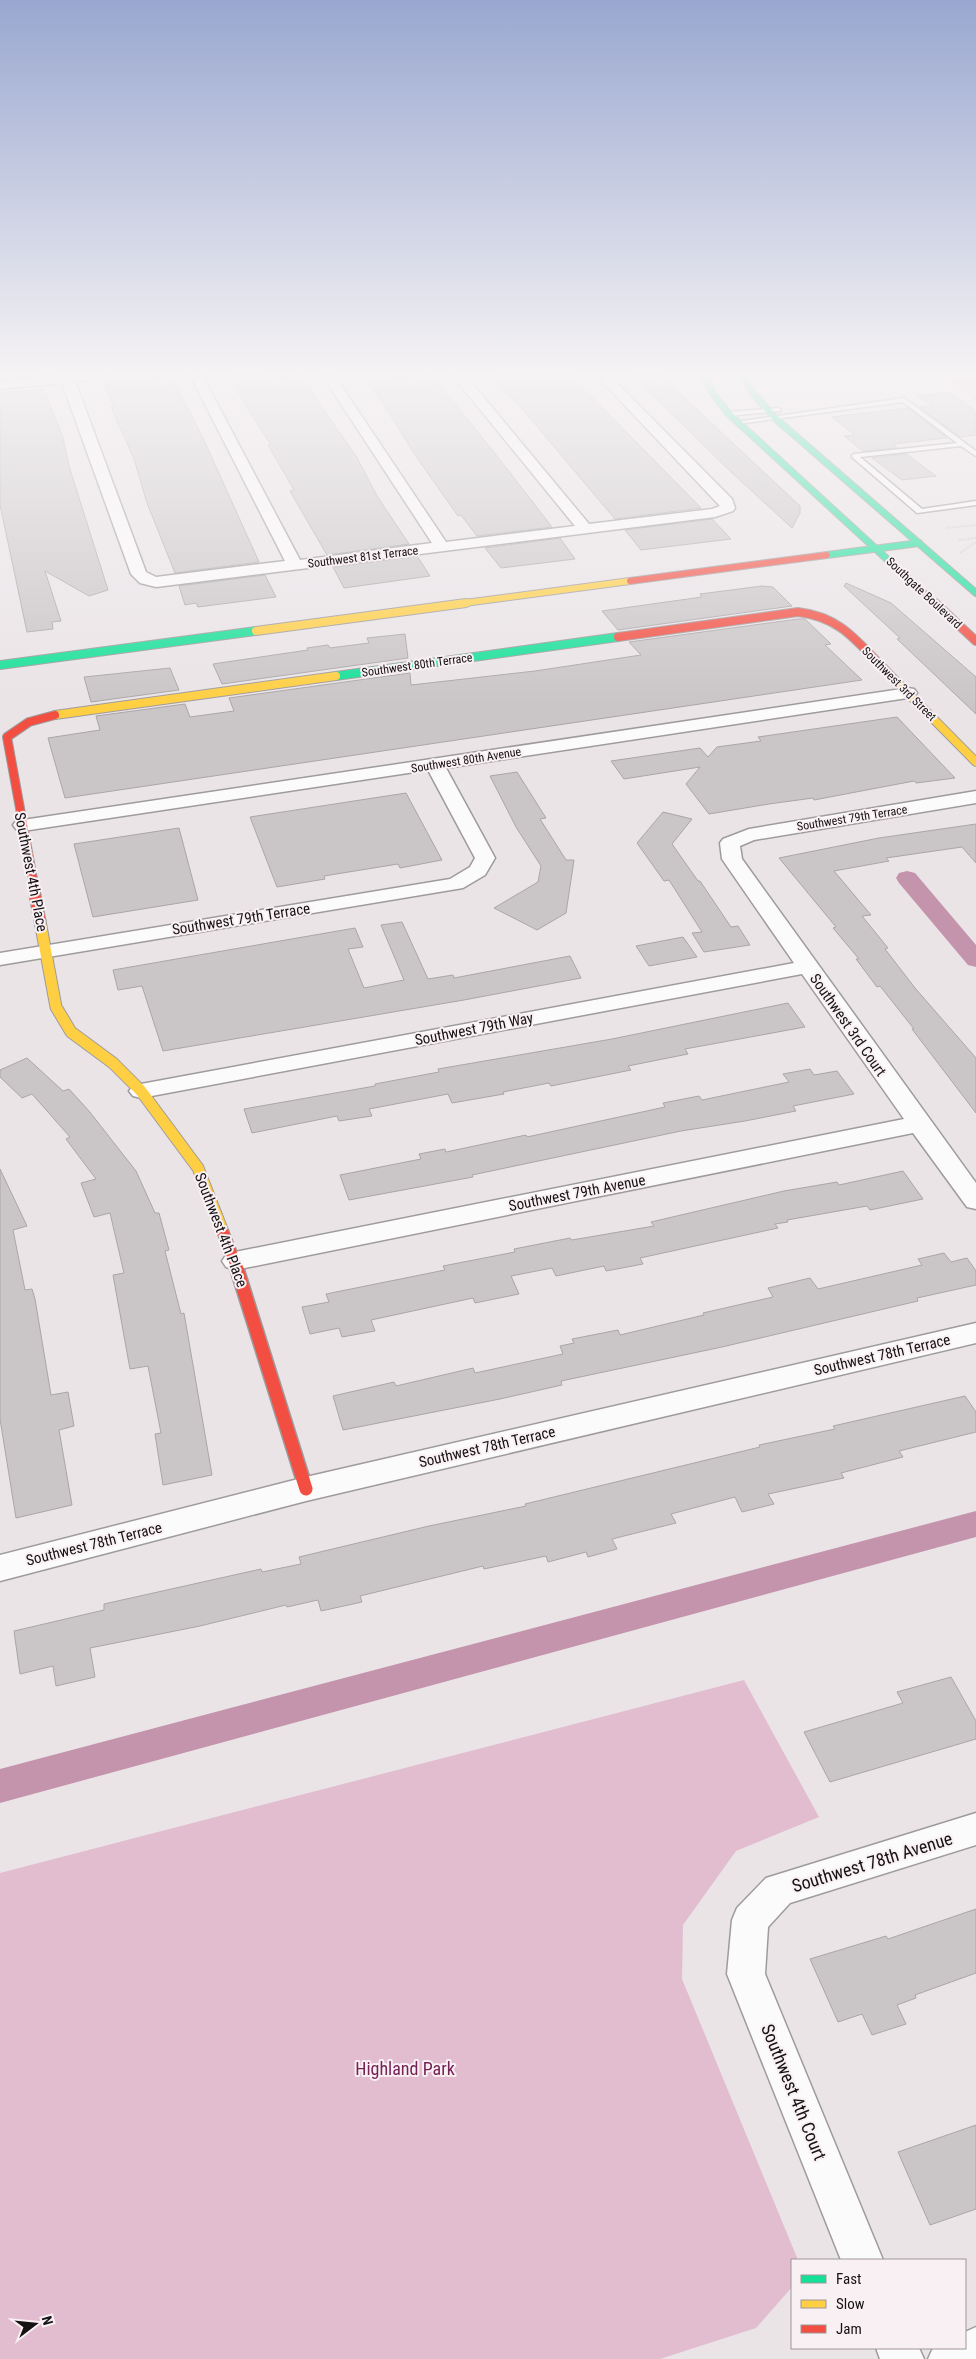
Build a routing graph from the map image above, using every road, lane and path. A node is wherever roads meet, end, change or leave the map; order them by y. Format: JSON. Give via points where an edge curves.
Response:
{"nodes":[{"id":1,"x":106,"y":485,"type":"edge"},
{"id":2,"x":253,"y":485,"type":"edge"},
{"id":3,"x":401,"y":485,"type":"edge"},
{"id":4,"x":549,"y":485,"type":"edge"},
{"id":5,"x":710,"y":485,"type":"edge"},
{"id":6,"x":807,"y":485,"type":"edge"},
{"id":7,"x":852,"y":485,"type":"edge"},
{"id":8,"x":889,"y":485,"type":"edge"},
{"id":9,"x":976,"y":503,"type":"edge"},
{"id":10,"x":976,"y":525,"type":"edge"},
{"id":11,"x":946,"y":528,"type":"dead end"},
{"id":12,"x":585,"y":529,"type":"junction"},
{"id":13,"x":907,"y":533,"type":"junction"},
{"id":14,"x":865,"y":538,"type":"junction"},
{"id":15,"x":976,"y":538,"type":"edge"},
{"id":16,"x":959,"y":540,"type":"dead end"},
{"id":17,"x":835,"y":542,"type":"dead end"},
{"id":18,"x":919,"y":543,"type":"junction"},
{"id":19,"x":442,"y":547,"type":"junction"},
{"id":20,"x":876,"y":548,"type":"junction"},
{"id":21,"x":295,"y":565,"type":"junction"},
{"id":22,"x":976,"y":593,"type":"edge"},
{"id":23,"x":817,"y":613,"type":"joint"},
{"id":24,"x":976,"y":641,"type":"edge"},
{"id":25,"x":0,"y":665,"type":"edge"},
{"id":26,"x":908,"y":693,"type":"junction"},
{"id":27,"x":18,"y":726,"type":"joint"},
{"id":28,"x":976,"y":762,"type":"edge"},
{"id":29,"x":435,"y":765,"type":"junction"},
{"id":30,"x":976,"y":797,"type":"edge"},
{"id":31,"x":23,"y":825,"type":"junction"},
{"id":32,"x":730,"y":843,"type":"joint"},
{"id":33,"x":46,"y":951,"type":"junction"},
{"id":34,"x":0,"y":959,"type":"edge"},
{"id":35,"x":806,"y":967,"type":"junction"},
{"id":36,"x":141,"y":1090,"type":"junction"},
{"id":37,"x":919,"y":1124,"type":"junction"},
{"id":38,"x":976,"y":1201,"type":"edge"},
{"id":39,"x":235,"y":1261,"type":"junction"},
{"id":40,"x":976,"y":1333,"type":"edge"},
{"id":41,"x":306,"y":1489,"type":"junction"},
{"id":42,"x":0,"y":1568,"type":"edge"},
{"id":43,"x":976,"y":1830,"type":"edge"},
{"id":44,"x":750,"y":1920,"type":"joint"},
{"id":45,"x":862,"y":2259,"type":"edge"},
{"id":46,"x":976,"y":2349,"type":"edge"},
{"id":47,"x":950,"y":2359,"type":"edge"}],
"edges":[{"from":1,"to":21,"type":"street","name":"Southwest 81st Terrace","via":[[139,574],[146,580],[156,582]]},
{"from":2,"to":21,"type":"street"},
{"from":3,"to":19,"type":"street"},
{"from":4,"to":12,"type":"street"},
{"from":5,"to":12,"type":"street","name":"Southwest 81st Terrace","via":[[727,502],[728,508],[715,513]]},
{"from":6,"to":14,"type":"street","name":"Southgate Boulevard"},
{"from":7,"to":13,"type":"street"},
{"from":8,"to":9,"type":"lane","via":[[920,511]]},
{"from":10,"to":11,"type":"path"},
{"from":12,"to":19,"type":"street","name":"Southwest 81st Terrace"},
{"from":13,"to":14,"type":"street"},
{"from":13,"to":18,"type":"street"},
{"from":14,"to":17,"type":"street"},
{"from":14,"to":20,"type":"street","name":"Southgate Boulevard"},
{"from":15,"to":16,"type":"path"},
{"from":18,"to":20,"type":"street"},
{"from":18,"to":22,"type":"street"},
{"from":19,"to":21,"type":"street","name":"Southwest 81st Terrace"},
{"from":20,"to":24,"type":"street","name":"Southgate Boulevard"},
{"from":20,"to":25,"type":"street"},
{"from":23,"to":26,"type":"street","name":"Southwest 3rd Street","via":[[839,623]]},
{"from":23,"to":27,"type":"street","name":"Southwest 80th Terrace","via":[[798,612],[37,718]]},
{"from":26,"to":28,"type":"street","name":"Southwest 3rd Street"},
{"from":26,"to":29,"type":"street","name":"Southwest 80th Avenue"},
{"from":27,"to":31,"type":"street","name":"Southwest 4th Place","via":[[7,737]]},
{"from":29,"to":31,"type":"street","name":"Southwest 80th Avenue"},
{"from":29,"to":33,"type":"street","name":"Southwest 79th Terrace","via":[[485,858],[478,871],[456,884]]},
{"from":30,"to":32,"type":"street","name":"Southwest 79th Terrace","via":[[748,835]]},
{"from":31,"to":33,"type":"street","name":"Southwest 4th Place"},
{"from":32,"to":35,"type":"street","name":"Southwest 3rd Court","via":[[732,860]]},
{"from":33,"to":34,"type":"street","name":"Southwest 79th Terrace"},
{"from":33,"to":36,"type":"street","name":"Southwest 4th Place","via":[[56,1006],[71,1032],[113,1063]]},
{"from":35,"to":36,"type":"street","name":"Southwest 79th Way"},
{"from":35,"to":37,"type":"street","name":"Southwest 3rd Court"},
{"from":36,"to":39,"type":"street","name":"Southwest 4th Place","via":[[198,1168]]},
{"from":37,"to":38,"type":"street","name":"Southwest 3rd Court"},
{"from":37,"to":39,"type":"street","name":"Southwest 79th Avenue"},
{"from":39,"to":41,"type":"street","name":"Southwest 4th Place"},
{"from":40,"to":41,"type":"street","name":"Southwest 78th Terrace"},
{"from":41,"to":42,"type":"street","name":"Southwest 78th Terrace"},
{"from":43,"to":44,"type":"street","name":"Southwest 78th Avenue","via":[[779,1890]]},
{"from":44,"to":45,"type":"street","name":"Southwest 4th Court","via":[[746,1974]]},
{"from":46,"to":47,"type":"street"}]}
